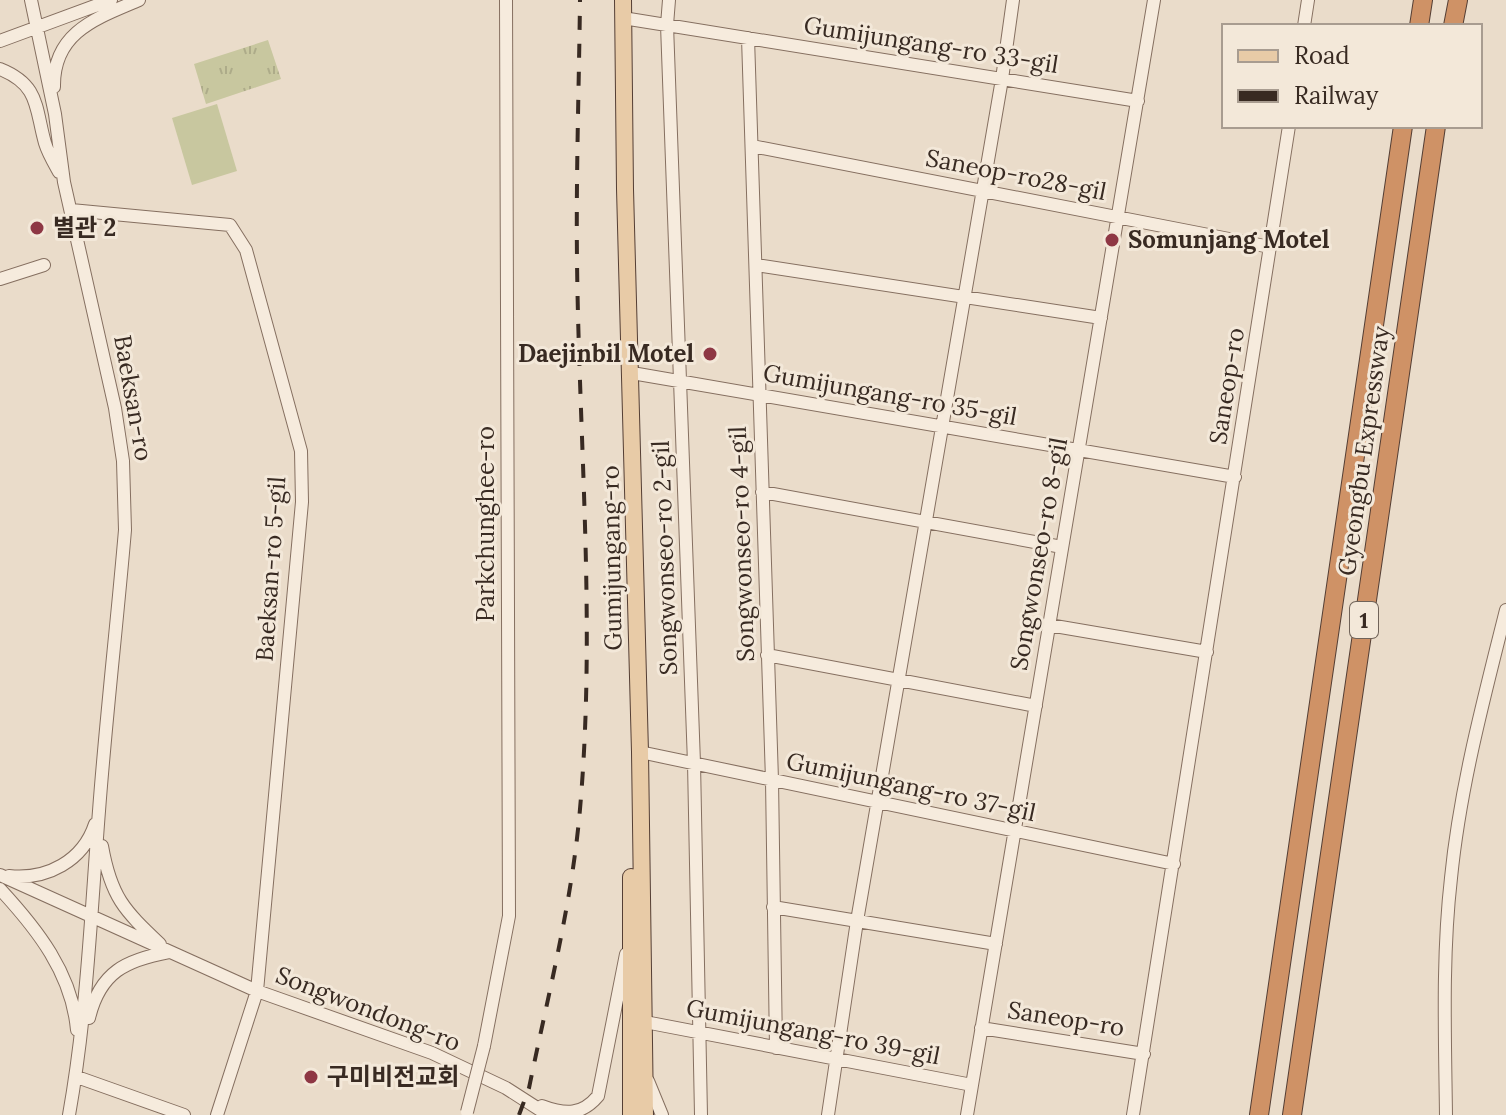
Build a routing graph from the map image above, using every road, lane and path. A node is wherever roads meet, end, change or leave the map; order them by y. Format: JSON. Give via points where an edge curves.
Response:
{"nodes":[{"id":1,"x":31,"y":0,"type":"edge"},
{"id":2,"x":111,"y":0,"type":"edge"},
{"id":3,"x":139,"y":0,"type":"edge"},
{"id":4,"x":613,"y":0,"type":"edge"},
{"id":5,"x":623,"y":0,"type":"edge"},
{"id":6,"x":669,"y":0,"type":"edge"},
{"id":7,"x":1013,"y":0,"type":"edge"},
{"id":8,"x":1154,"y":0,"type":"edge"},
{"id":9,"x":1308,"y":0,"type":"edge"},
{"id":10,"x":1423,"y":0,"type":"edge"},
{"id":11,"x":1458,"y":0,"type":"edge"},
{"id":12,"x":506,"y":2,"type":"edge"},
{"id":13,"x":623,"y":18,"type":"junction"},
{"id":14,"x":1304,"y":24,"type":"edge"},
{"id":15,"x":1419,"y":24,"type":"edge"},
{"id":16,"x":1453,"y":24,"type":"edge"},
{"id":17,"x":667,"y":25,"type":"junction"},
{"id":18,"x":36,"y":28,"type":"junction"},
{"id":19,"x":748,"y":38,"type":"junction"},
{"id":20,"x":0,"y":41,"type":"edge"},
{"id":21,"x":0,"y":69,"type":"edge"},
{"id":22,"x":1002,"y":79,"type":"junction"},
{"id":23,"x":1138,"y":101,"type":"junction"},
{"id":24,"x":55,"y":114,"type":"junction"},
{"id":25,"x":1289,"y":128,"type":"edge"},
{"id":26,"x":1403,"y":128,"type":"edge"},
{"id":27,"x":1436,"y":128,"type":"edge"},
{"id":28,"x":752,"y":146,"type":"junction"},
{"id":29,"x":64,"y":182,"type":"junction"},
{"id":30,"x":983,"y":191,"type":"junction"},
{"id":31,"x":71,"y":210,"type":"junction"},
{"id":32,"x":1118,"y":217,"type":"junction"},
{"id":33,"x":1270,"y":247,"type":"junction"},
{"id":34,"x":44,"y":265,"type":"dead end"},
{"id":35,"x":756,"y":265,"type":"junction"},
{"id":36,"x":0,"y":279,"type":"edge"},
{"id":37,"x":965,"y":297,"type":"junction"},
{"id":38,"x":1101,"y":318,"type":"junction"},
{"id":39,"x":632,"y":373,"type":"junction"},
{"id":40,"x":680,"y":382,"type":"junction"},
{"id":41,"x":759,"y":395,"type":"junction"},
{"id":42,"x":942,"y":427,"type":"junction"},
{"id":43,"x":1079,"y":450,"type":"junction"},
{"id":44,"x":1235,"y":477,"type":"junction"},
{"id":45,"x":762,"y":492,"type":"junction"},
{"id":46,"x":926,"y":522,"type":"junction"},
{"id":47,"x":1062,"y":547,"type":"junction"},
{"id":48,"x":1506,"y":610,"type":"edge"},
{"id":49,"x":1049,"y":625,"type":"junction"},
{"id":50,"x":1207,"y":652,"type":"junction"},
{"id":51,"x":767,"y":655,"type":"junction"},
{"id":52,"x":899,"y":680,"type":"junction"},
{"id":53,"x":1036,"y":706,"type":"junction"},
{"id":54,"x":640,"y":752,"type":"junction"},
{"id":55,"x":694,"y":763,"type":"junction"},
{"id":56,"x":772,"y":780,"type":"junction"},
{"id":57,"x":879,"y":802,"type":"junction"},
{"id":58,"x":99,"y":809,"type":"junction"},
{"id":59,"x":1015,"y":831,"type":"junction"},
{"id":60,"x":1174,"y":864,"type":"junction"},
{"id":61,"x":0,"y":874,"type":"edge"},
{"id":62,"x":0,"y":889,"type":"edge"},
{"id":63,"x":773,"y":907,"type":"junction"},
{"id":64,"x":93,"y":917,"type":"junction"},
{"id":65,"x":857,"y":921,"type":"junction"},
{"id":66,"x":631,"y":923,"type":"junction"},
{"id":67,"x":996,"y":944,"type":"junction"},
{"id":68,"x":169,"y":952,"type":"junction"},
{"id":69,"x":257,"y":991,"type":"junction"},
{"id":70,"x":645,"y":1022,"type":"junction"},
{"id":71,"x":981,"y":1028,"type":"junction"},
{"id":72,"x":701,"y":1033,"type":"junction"},
{"id":73,"x":776,"y":1048,"type":"junction"},
{"id":74,"x":1144,"y":1054,"type":"junction"},
{"id":75,"x":80,"y":1057,"type":"junction"},
{"id":76,"x":836,"y":1059,"type":"junction"},
{"id":77,"x":646,"y":1075,"type":"junction"},
{"id":78,"x":77,"y":1077,"type":"junction"},
{"id":79,"x":1140,"y":1081,"type":"junction"},
{"id":80,"x":972,"y":1085,"type":"junction"},
{"id":81,"x":506,"y":1088,"type":"junction"},
{"id":82,"x":467,"y":1113,"type":"edge"},
{"id":83,"x":69,"y":1115,"type":"edge"},
{"id":84,"x":184,"y":1115,"type":"edge"},
{"id":85,"x":217,"y":1115,"type":"edge"},
{"id":86,"x":548,"y":1115,"type":"edge"},
{"id":87,"x":631,"y":1115,"type":"edge"},
{"id":88,"x":645,"y":1115,"type":"edge"},
{"id":89,"x":662,"y":1115,"type":"edge"},
{"id":90,"x":701,"y":1115,"type":"edge"},
{"id":91,"x":828,"y":1115,"type":"edge"},
{"id":92,"x":967,"y":1115,"type":"edge"},
{"id":93,"x":1126,"y":1115,"type":"edge"},
{"id":94,"x":1136,"y":1115,"type":"edge"},
{"id":95,"x":1259,"y":1115,"type":"edge"},
{"id":96,"x":1292,"y":1115,"type":"edge"},
{"id":97,"x":1446,"y":1115,"type":"edge"}],
"edges":[{"from":1,"to":18,"type":"street","name":"Baeksan-ro"},
{"from":2,"to":18,"type":"street"},
{"from":3,"to":24,"type":"street","via":[[87,24],[64,46],[55,64]]},
{"from":4,"to":66,"type":"main road","name":"Gumijungang-ro"},
{"from":5,"to":13,"type":"main road","name":"Gumijungang-ro"},
{"from":6,"to":17,"type":"street","name":"Songwonseo-ro 2-gil"},
{"from":7,"to":22,"type":"street"},
{"from":8,"to":23,"type":"street","name":"Songwonseo-ro 8-gil"},
{"from":9,"to":14,"type":"street"},
{"from":10,"to":15,"type":"highway"},
{"from":11,"to":16,"type":"highway"},
{"from":12,"to":82,"type":"street","name":"Parkchunghee-ro","bridge":true,"via":[[509,916]]},
{"from":13,"to":17,"type":"street","name":"Gumijungang-ro 33-gil"},
{"from":13,"to":39,"type":"main road","name":"Gumijungang-ro"},
{"from":17,"to":19,"type":"street","name":"Gumijungang-ro 33-gil"},
{"from":17,"to":40,"type":"street","name":"Songwonseo-ro 2-gil"},
{"from":18,"to":20,"type":"street"},
{"from":18,"to":24,"type":"street","name":"Baeksan-ro"},
{"from":19,"to":22,"type":"street","name":"Gumijungang-ro 33-gil"},
{"from":19,"to":28,"type":"street","name":"Songwonseo-ro 4-gil"},
{"from":21,"to":29,"type":"street","via":[[35,97],[45,145]]},
{"from":22,"to":23,"type":"street","name":"Gumijungang-ro 33-gil"},
{"from":22,"to":30,"type":"street"},
{"from":23,"to":32,"type":"street","name":"Songwonseo-ro 8-gil"},
{"from":24,"to":29,"type":"street","name":"Baeksan-ro"},
{"from":25,"to":33,"type":"street","name":"Saneop-ro"},
{"from":26,"to":95,"type":"highway","name":"Gyeongbu Expressway","number":"1"},
{"from":27,"to":96,"type":"highway","name":"Gyeongbu Expressway","number":"1"},
{"from":28,"to":30,"type":"street","name":"Saneop-ro28-gil"},
{"from":28,"to":35,"type":"street","name":"Songwonseo-ro 4-gil"},
{"from":29,"to":31,"type":"street","name":"Baeksan-ro"},
{"from":30,"to":32,"type":"street","name":"Saneop-ro28-gil"},
{"from":30,"to":37,"type":"street"},
{"from":31,"to":58,"type":"street","name":"Baeksan-ro","via":[[115,408],[126,498]]},
{"from":31,"to":69,"type":"street","name":"Baeksan-ro 5-gil","via":[[230,225],[246,250],[301,451],[301,517]]},
{"from":32,"to":33,"type":"street","name":"Saneop-ro28-gil"},
{"from":32,"to":38,"type":"street","name":"Songwonseo-ro 8-gil"},
{"from":33,"to":44,"type":"street","name":"Saneop-ro"},
{"from":34,"to":36,"type":"street"},
{"from":35,"to":37,"type":"street"},
{"from":35,"to":41,"type":"street","name":"Songwonseo-ro 4-gil"},
{"from":37,"to":38,"type":"street"},
{"from":37,"to":42,"type":"street"},
{"from":38,"to":43,"type":"street","name":"Songwonseo-ro 8-gil"},
{"from":39,"to":40,"type":"street","name":"Gumijungang-ro 35-gil"},
{"from":39,"to":54,"type":"main road","name":"Gumijungang-ro"},
{"from":40,"to":41,"type":"street","name":"Gumijungang-ro 35-gil"},
{"from":40,"to":55,"type":"street","name":"Songwonseo-ro 2-gil"},
{"from":41,"to":42,"type":"street","name":"Gumijungang-ro 35-gil"},
{"from":41,"to":45,"type":"street","name":"Songwonseo-ro 4-gil"},
{"from":42,"to":43,"type":"street","name":"Gumijungang-ro 35-gil"},
{"from":42,"to":46,"type":"street"},
{"from":43,"to":44,"type":"street","name":"Gumijungang-ro 35-gil"},
{"from":43,"to":47,"type":"street","name":"Songwonseo-ro 8-gil"},
{"from":44,"to":50,"type":"street","name":"Saneop-ro"},
{"from":45,"to":46,"type":"street"},
{"from":45,"to":51,"type":"street","name":"Songwonseo-ro 4-gil"},
{"from":46,"to":47,"type":"street"},
{"from":46,"to":52,"type":"street"},
{"from":47,"to":49,"type":"street","name":"Songwonseo-ro 8-gil"},
{"from":48,"to":97,"type":"street","via":[[1461,806],[1450,879]]},
{"from":49,"to":50,"type":"street"},
{"from":49,"to":53,"type":"street","name":"Songwonseo-ro 8-gil"},
{"from":50,"to":60,"type":"street","name":"Saneop-ro"},
{"from":51,"to":52,"type":"street"},
{"from":51,"to":56,"type":"street","name":"Songwonseo-ro 4-gil"},
{"from":52,"to":53,"type":"street"},
{"from":52,"to":57,"type":"street"},
{"from":53,"to":59,"type":"street","name":"Songwonseo-ro 8-gil"},
{"from":54,"to":55,"type":"street","name":"Gumijungang-ro 37-gil"},
{"from":54,"to":70,"type":"main road","name":"Gumijungang-ro"},
{"from":55,"to":56,"type":"street","name":"Gumijungang-ro 37-gil"},
{"from":55,"to":72,"type":"street","name":"Songwonseo-ro 2-gil"},
{"from":56,"to":57,"type":"street","name":"Gumijungang-ro 37-gil"},
{"from":56,"to":63,"type":"street","name":"Songwonseo-ro 4-gil"},
{"from":57,"to":59,"type":"street","name":"Gumijungang-ro 37-gil"},
{"from":57,"to":65,"type":"street"},
{"from":58,"to":61,"type":"street","name":"Baeksan-ro","via":[[87,841],[66,864],[35,876]]},
{"from":58,"to":64,"type":"street","name":"Baeksan-ro"},
{"from":58,"to":68,"type":"street","name":"Baeksan-ro","via":[[104,858],[115,894],[126,912]]},
{"from":59,"to":60,"type":"street","name":"Gumijungang-ro 37-gil"},
{"from":59,"to":67,"type":"street","name":"Songwonseo-ro 8-gil"},
{"from":60,"to":74,"type":"street","name":"Saneop-ro"},
{"from":61,"to":64,"type":"street","name":"Songwondong-ro"},
{"from":62,"to":75,"type":"street","name":"Baeksan-ro","via":[[54,955],[76,1023]]},
{"from":63,"to":65,"type":"street"},
{"from":63,"to":73,"type":"street","name":"Songwonseo-ro 4-gil"},
{"from":64,"to":68,"type":"street","name":"Songwondong-ro"},
{"from":64,"to":75,"type":"street","name":"Baeksan-ro"},
{"from":65,"to":67,"type":"street"},
{"from":65,"to":76,"type":"street"},
{"from":66,"to":81,"type":"street","via":[[603,1083],[591,1106],[563,1114]]},
{"from":66,"to":87,"type":"main road","name":"Gumijungang-ro"},
{"from":67,"to":71,"type":"street","name":"Songwonseo-ro 8-gil"},
{"from":68,"to":69,"type":"street","name":"Songwondong-ro"},
{"from":68,"to":75,"type":"street","name":"Baeksan-ro","via":[[141,957],[110,975],[91,1008]]},
{"from":69,"to":81,"type":"street","name":"Songwondong-ro","via":[[432,1053]]},
{"from":69,"to":85,"type":"street","name":"Songwondong-ro"},
{"from":70,"to":72,"type":"street","name":"Gumijungang-ro 39-gil"},
{"from":70,"to":77,"type":"main road","name":"Gumijungang-ro"},
{"from":71,"to":74,"type":"street","name":"Saneop-ro"},
{"from":71,"to":80,"type":"street","name":"Songwonseo-ro 8-gil"},
{"from":72,"to":73,"type":"street","name":"Gumijungang-ro 39-gil"},
{"from":72,"to":90,"type":"street","name":"Songwonseo-ro 2-gil"},
{"from":73,"to":76,"type":"street","name":"Gumijungang-ro 39-gil"},
{"from":74,"to":79,"type":"street","name":"Saneop-ro"},
{"from":75,"to":78,"type":"street","name":"Baeksan-ro"},
{"from":76,"to":80,"type":"street","name":"Gumijungang-ro 39-gil"},
{"from":76,"to":91,"type":"street"},
{"from":77,"to":88,"type":"main road","name":"Gumijungang-ro"},
{"from":77,"to":89,"type":"street"},
{"from":78,"to":83,"type":"street","name":"Baeksan-ro"},
{"from":78,"to":84,"type":"street"},
{"from":79,"to":93,"type":"street"},
{"from":79,"to":94,"type":"street","name":"Saneop-ro"},
{"from":80,"to":92,"type":"street","name":"Songwonseo-ro 8-gil"},
{"from":81,"to":86,"type":"street","name":"Songwondong-ro"}]}
